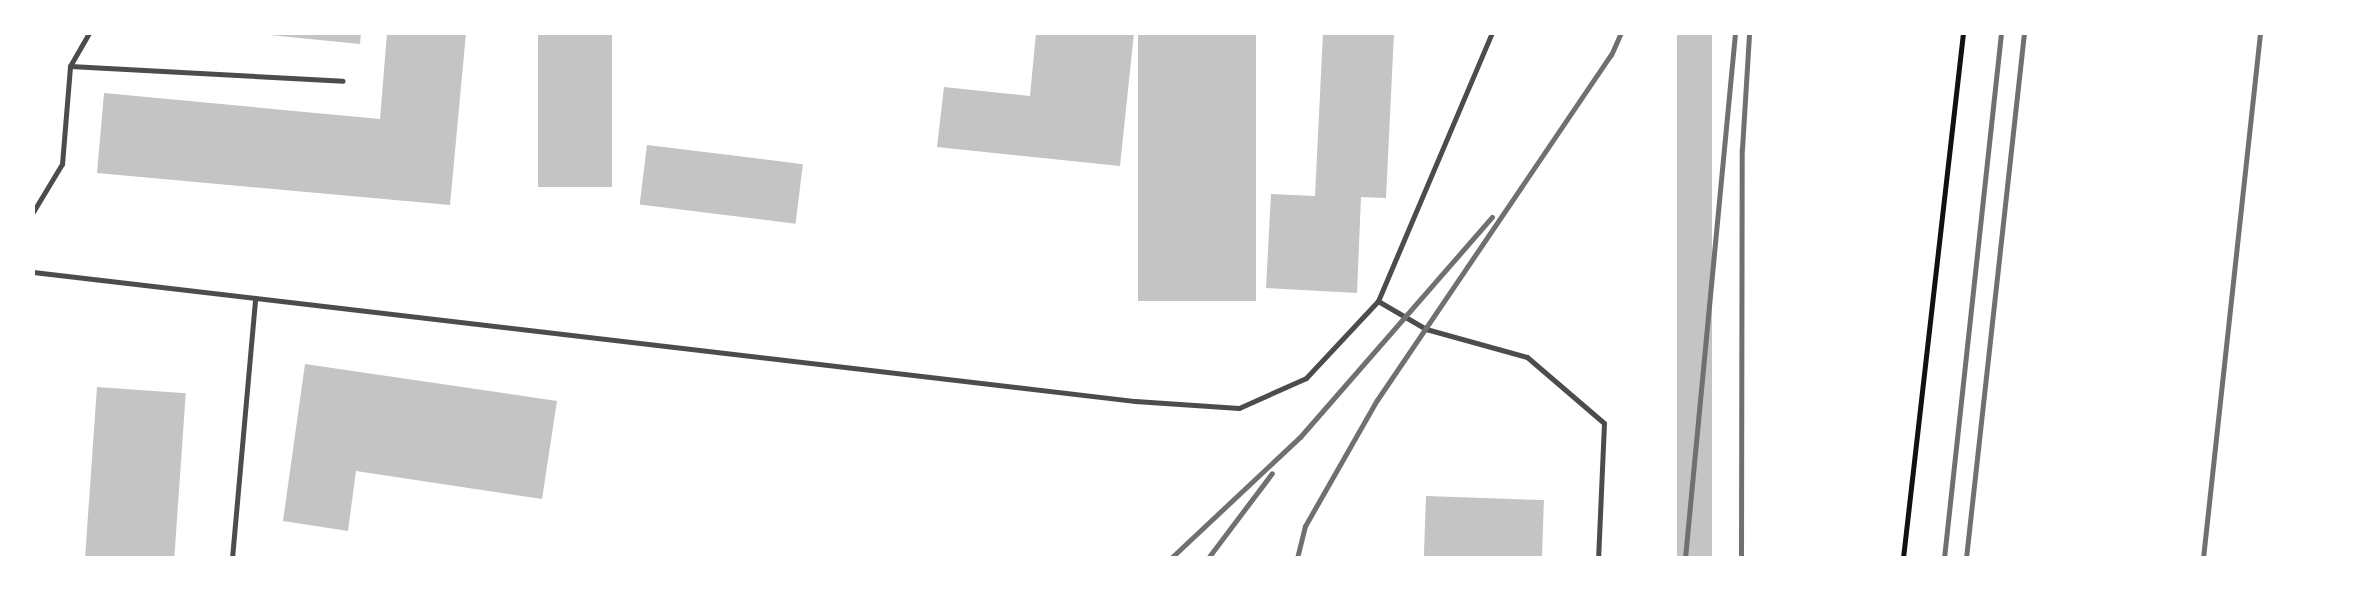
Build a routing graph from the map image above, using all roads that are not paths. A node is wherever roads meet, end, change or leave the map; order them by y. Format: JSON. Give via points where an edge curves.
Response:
{"nodes":[{"id":1,"x":89,"y":33,"type":"edge"},
{"id":2,"x":1492,"y":33,"type":"edge"},
{"id":3,"x":70,"y":66,"type":"junction"},
{"id":4,"x":343,"y":81,"type":"dead end"},
{"id":5,"x":33,"y":212,"type":"edge"},
{"id":6,"x":33,"y":272,"type":"edge"},
{"id":7,"x":255,"y":298,"type":"junction"},
{"id":8,"x":1378,"y":301,"type":"junction"},
{"id":9,"x":232,"y":558,"type":"edge"},
{"id":10,"x":1598,"y":558,"type":"edge"}],
"edges":[{"from":1,"to":3,"type":"lane"},
{"from":2,"to":8,"type":"lane"},
{"from":3,"to":4,"type":"lane"},
{"from":3,"to":5,"type":"lane","via":[[62,164]]},
{"from":6,"to":7,"type":"lane"},
{"from":7,"to":8,"type":"lane","via":[[1135,401],[1239,408],[1307,378]]},
{"from":7,"to":9,"type":"lane"},
{"from":8,"to":10,"type":"lane","via":[[1426,328],[1527,357],[1604,423]]}]}
